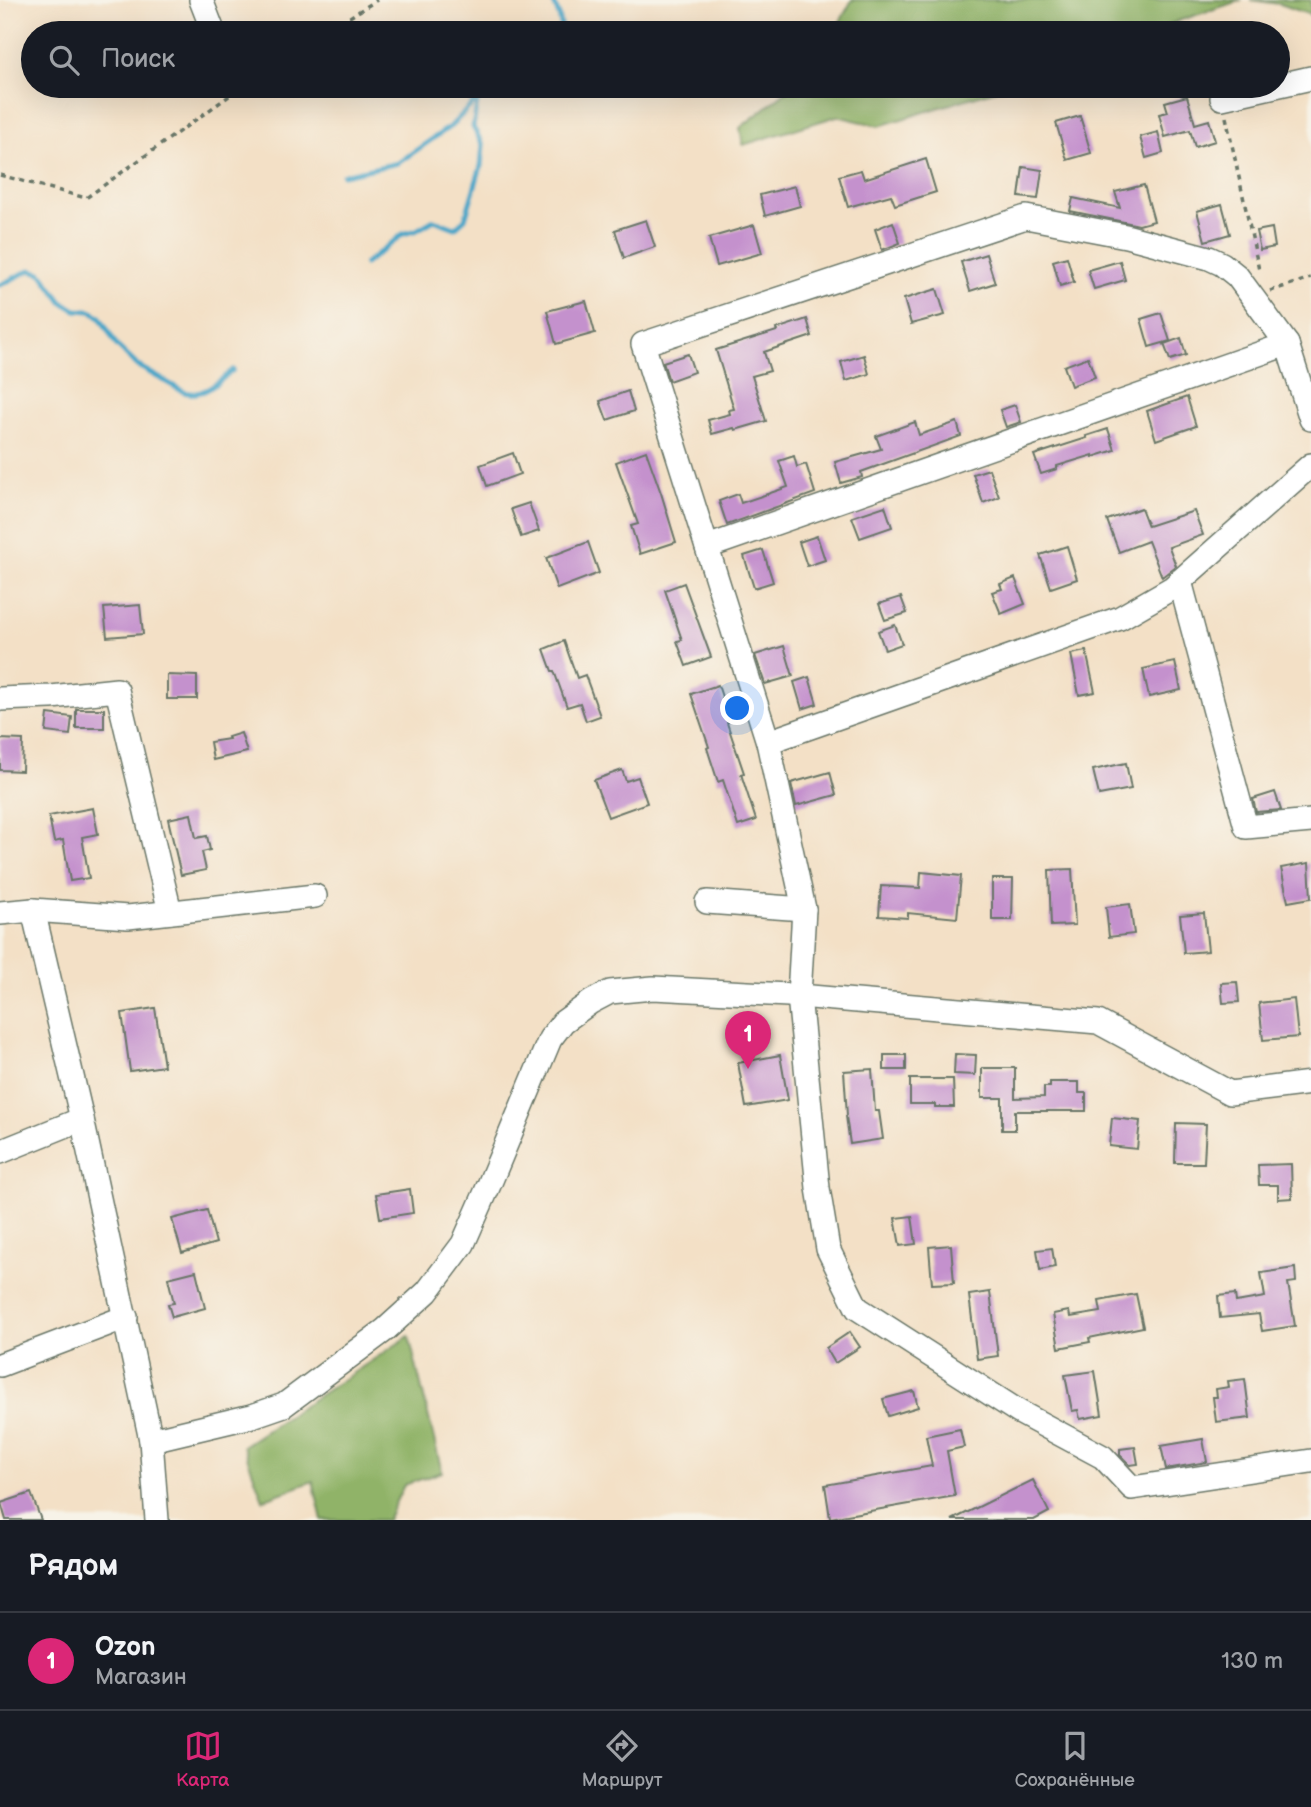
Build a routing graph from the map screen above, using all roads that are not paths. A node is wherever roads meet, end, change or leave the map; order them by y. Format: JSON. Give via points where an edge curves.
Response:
{"nodes":[{"id":1,"x":201,"y":0,"type":"edge"},
{"id":2,"x":209,"y":21,"type":"edge"},
{"id":3,"x":1311,"y":78,"type":"edge"},
{"id":4,"x":1290,"y":83,"type":"edge"},
{"id":5,"x":1287,"y":344,"type":"junction"},
{"id":6,"x":1311,"y":419,"type":"edge"},
{"id":7,"x":1311,"y":465,"type":"edge"},
{"id":8,"x":707,"y":547,"type":"junction"},
{"id":9,"x":1180,"y":581,"type":"junction"},
{"id":10,"x":0,"y":699,"type":"edge"},
{"id":11,"x":768,"y":741,"type":"junction"},
{"id":12,"x":1311,"y":821,"type":"edge"},
{"id":13,"x":315,"y":896,"type":"dead end"},
{"id":14,"x":707,"y":902,"type":"dead end"},
{"id":15,"x":33,"y":909,"type":"junction"},
{"id":16,"x":804,"y":909,"type":"junction"},
{"id":17,"x":170,"y":912,"type":"junction"},
{"id":18,"x":0,"y":913,"type":"edge"},
{"id":19,"x":799,"y":996,"type":"junction"},
{"id":20,"x":1311,"y":1083,"type":"edge"},
{"id":21,"x":82,"y":1119,"type":"junction"},
{"id":22,"x":0,"y":1152,"type":"edge"},
{"id":23,"x":126,"y":1317,"type":"junction"},
{"id":24,"x":0,"y":1365,"type":"edge"},
{"id":25,"x":151,"y":1440,"type":"junction"},
{"id":26,"x":1311,"y":1461,"type":"edge"},
{"id":27,"x":157,"y":1520,"type":"edge"}],
"edges":[{"from":1,"to":2,"type":"street"},
{"from":3,"to":4,"type":"street"},
{"from":5,"to":6,"type":"street"},
{"from":5,"to":8,"type":"street"},
{"from":5,"to":8,"type":"street","via":[[1237,276],[1222,264],[1126,236],[1026,217],[643,344]]},
{"from":7,"to":9,"type":"street"},
{"from":8,"to":11,"type":"street"},
{"from":9,"to":11,"type":"street","via":[[1120,618]]},
{"from":9,"to":12,"type":"street","via":[[1246,827]]},
{"from":10,"to":17,"type":"street","via":[[117,690]]},
{"from":11,"to":16,"type":"street"},
{"from":13,"to":17,"type":"street"},
{"from":14,"to":16,"type":"street"},
{"from":15,"to":17,"type":"street","via":[[128,917]]},
{"from":15,"to":18,"type":"street"},
{"from":15,"to":21,"type":"street"},
{"from":16,"to":19,"type":"street"},
{"from":19,"to":20,"type":"street","via":[[1098,1023],[1230,1093]]},
{"from":19,"to":25,"type":"street","via":[[653,988],[610,992],[591,1002],[563,1022],[550,1039],[463,1244],[427,1292],[385,1330],[284,1405]]},
{"from":19,"to":26,"type":"street","via":[[828,1249],[857,1308],[1019,1412],[1103,1457],[1132,1488]]},
{"from":21,"to":22,"type":"street"},
{"from":21,"to":23,"type":"street"},
{"from":23,"to":24,"type":"street"},
{"from":23,"to":25,"type":"street"},
{"from":25,"to":27,"type":"street"}]}
